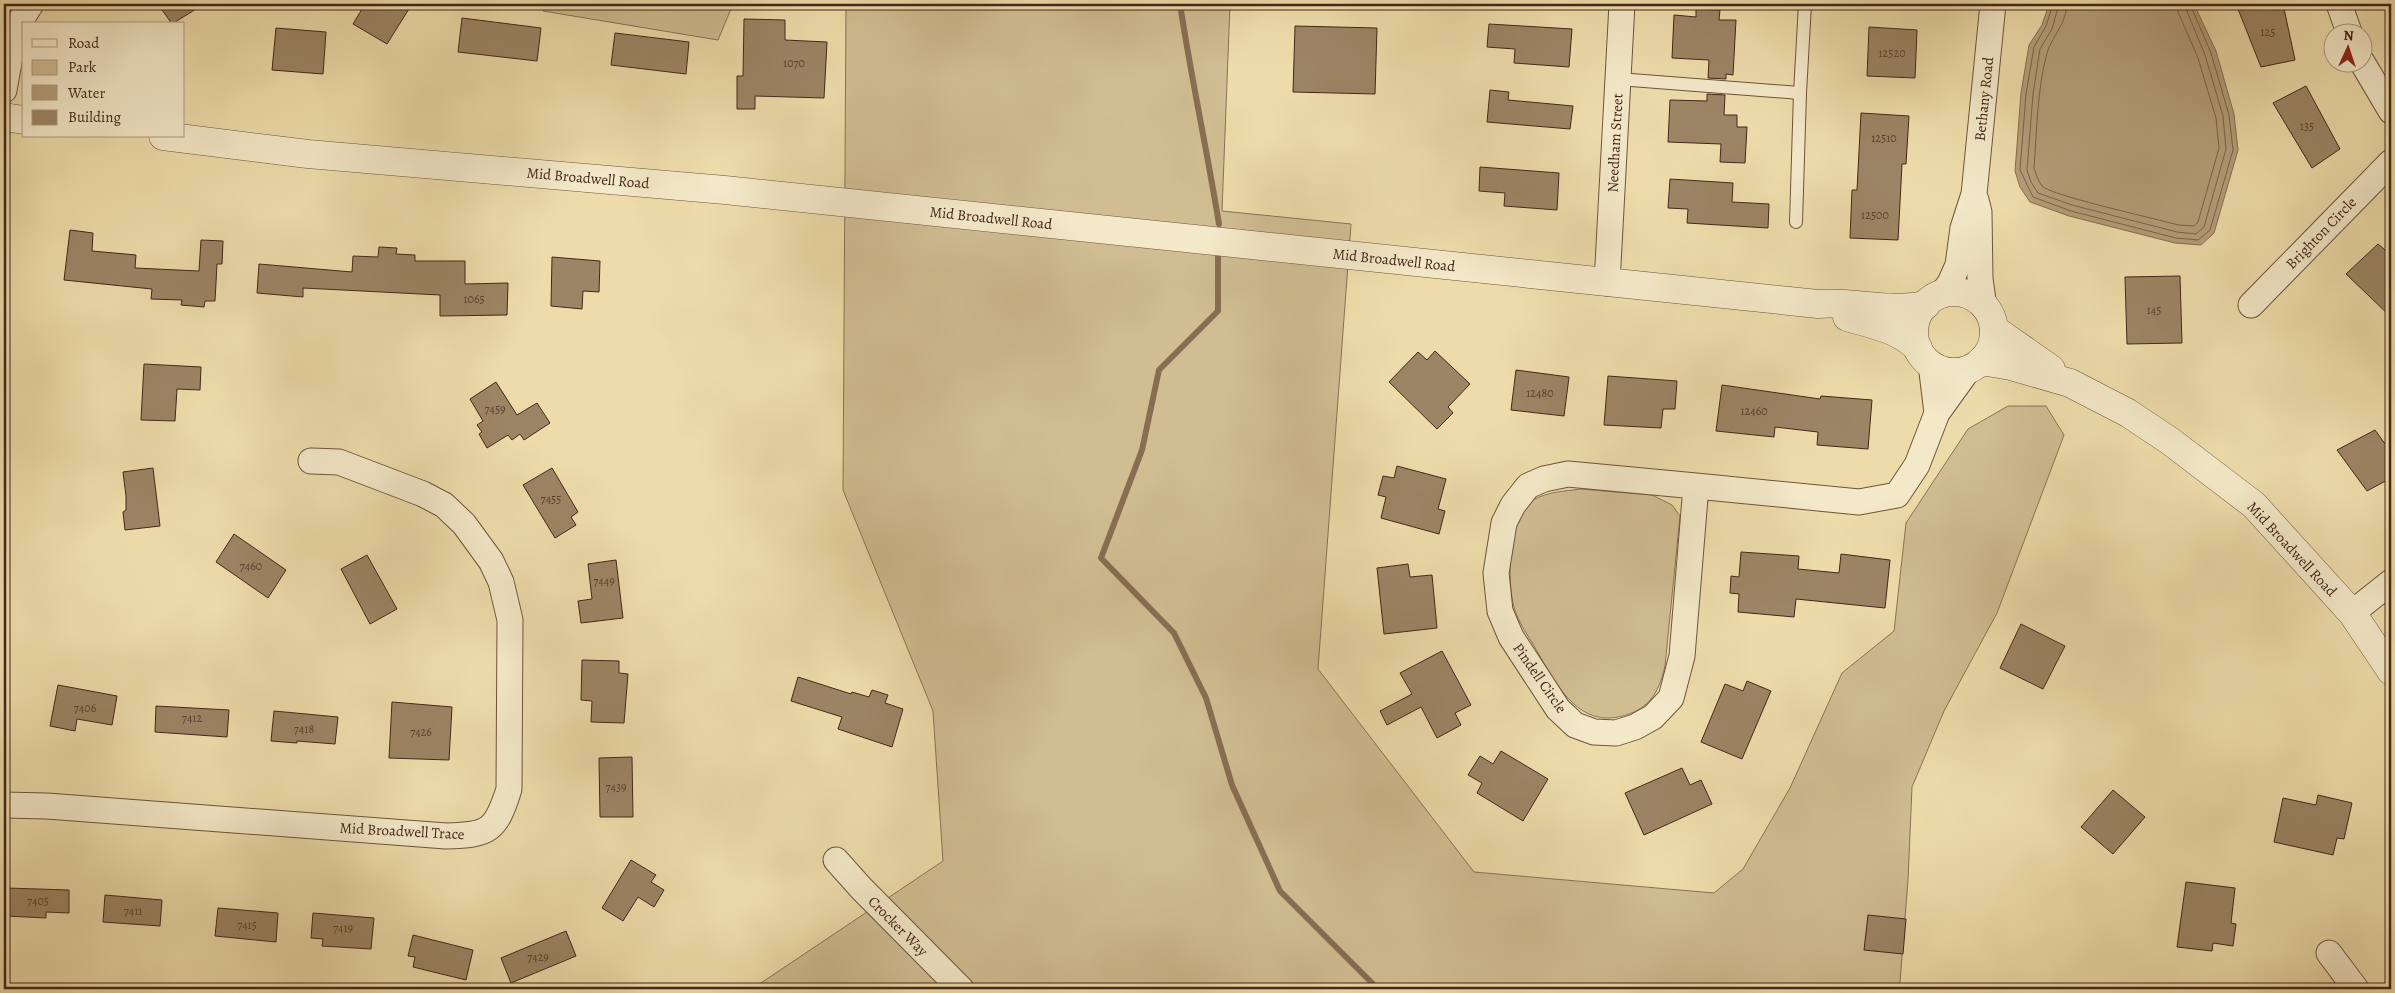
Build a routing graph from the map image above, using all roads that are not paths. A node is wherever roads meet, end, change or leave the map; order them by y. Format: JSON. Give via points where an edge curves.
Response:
{"nodes":[{"id":1,"x":31,"y":4,"type":"edge"},
{"id":2,"x":1622,"y":4,"type":"edge"},
{"id":3,"x":1806,"y":4,"type":"edge"},
{"id":4,"x":1993,"y":4,"type":"edge"},
{"id":5,"x":2339,"y":4,"type":"edge"},
{"id":6,"x":2345,"y":22,"type":"edge"},
{"id":7,"x":2368,"y":72,"type":"edge"},
{"id":8,"x":1618,"y":79,"type":"junction"},
{"id":9,"x":4,"y":90,"type":"edge"},
{"id":10,"x":1800,"y":93,"type":"junction"},
{"id":11,"x":2391,"y":111,"type":"edge"},
{"id":12,"x":4,"y":117,"type":"edge"},
{"id":13,"x":22,"y":120,"type":"edge"},
{"id":14,"x":179,"y":138,"type":"edge"},
{"id":15,"x":2391,"y":162,"type":"edge"},
{"id":16,"x":1974,"y":194,"type":"junction"},
{"id":17,"x":1796,"y":222,"type":"dead end"},
{"id":18,"x":1607,"y":283,"type":"junction"},
{"id":19,"x":1933,"y":300,"type":"junction"},
{"id":20,"x":1818,"y":304,"type":"junction"},
{"id":21,"x":2251,"y":305,"type":"dead end"},
{"id":22,"x":1989,"y":318,"type":"junction"},
{"id":23,"x":1924,"y":356,"type":"junction"},
{"id":24,"x":1974,"y":365,"type":"junction"},
{"id":25,"x":2070,"y":384,"type":"junction"},
{"id":26,"x":1937,"y":413,"type":"junction"},
{"id":27,"x":311,"y":461,"type":"dead end"},
{"id":28,"x":1696,"y":486,"type":"junction"},
{"id":29,"x":2391,"y":582,"type":"edge"},
{"id":30,"x":2352,"y":613,"type":"junction"},
{"id":31,"x":2391,"y":671,"type":"edge"},
{"id":32,"x":4,"y":805,"type":"edge"},
{"id":33,"x":836,"y":860,"type":"dead end"},
{"id":34,"x":2329,"y":953,"type":"dead end"},
{"id":35,"x":961,"y":989,"type":"edge"},
{"id":36,"x":2356,"y":989,"type":"edge"}],
"edges":[{"from":1,"to":9,"type":"street","via":[[15,29]]},
{"from":2,"to":8,"type":"street","name":"Needham Street"},
{"from":3,"to":10,"type":"lane"},
{"from":4,"to":16,"type":"street","name":"Bethany Road"},
{"from":5,"to":6,"type":"street"},
{"from":7,"to":11,"type":"street"},
{"from":8,"to":10,"type":"lane"},
{"from":8,"to":18,"type":"street","name":"Needham Street"},
{"from":10,"to":17,"type":"lane"},
{"from":12,"to":13,"type":"street"},
{"from":14,"to":18,"type":"street","name":"Mid Broadwell Road","via":[[308,154],[724,190]]},
{"from":15,"to":21,"type":"street","name":"Brighton Circle"},
{"from":16,"to":19,"type":"street","name":"Bethany Road","via":[[1963,228],[1958,265],[1950,283]]},
{"from":16,"to":22,"type":"street","name":"Bethany Road","via":[[1979,212],[1980,279]]},
{"from":18,"to":20,"type":"street","name":"Mid Broadwell Road"},
{"from":19,"to":20,"type":"street","name":"Mid Broadwell Road","via":[[1902,308]]},
{"from":19,"to":22,"type":"street","via":[[1954,293],[1967,295]]},
{"from":19,"to":23,"type":"street","via":[[1916,323],[1914,336]]},
{"from":20,"to":23,"type":"street","name":"Mid Broadwell Road","via":[[1834,313],[1891,330],[1908,339]]},
{"from":22,"to":24,"type":"street","via":[[1994,336],[1991,348]]},
{"from":22,"to":25,"type":"street","name":"Mid Broadwell Road"},
{"from":23,"to":24,"type":"street","via":[[1948,372]]},
{"from":23,"to":26,"type":"street","name":"Pindell Circle"},
{"from":24,"to":25,"type":"street","name":"Mid Broadwell Road","via":[[2034,372]]},
{"from":24,"to":26,"type":"street","name":"Pindell Circle"},
{"from":25,"to":30,"type":"street","name":"Mid Broadwell Road","via":[[2128,413],[2254,505]]},
{"from":26,"to":28,"type":"street","name":"Pindell Circle","via":[[1916,465],[1898,495],[1859,502]]},
{"from":27,"to":32,"type":"street","name":"Mid Broadwell Trace","via":[[339,462],[444,505],[464,524],[491,561],[501,582],[510,620],[510,645],[508,789],[502,809],[491,827],[470,835],[446,836]]},
{"from":28,"to":28,"type":"street","name":"Pindell Circle","via":[[1568,474],[1528,486],[1507,517],[1496,573],[1500,611],[1511,636],[1558,709],[1575,725],[1594,732],[1616,733],[1654,717],[1671,698],[1682,656]]},
{"from":29,"to":30,"type":"street"},
{"from":30,"to":31,"type":"street","name":"Mid Broadwell Road"},
{"from":33,"to":35,"type":"street","name":"Crocker Way"},
{"from":34,"to":36,"type":"street"}]}
